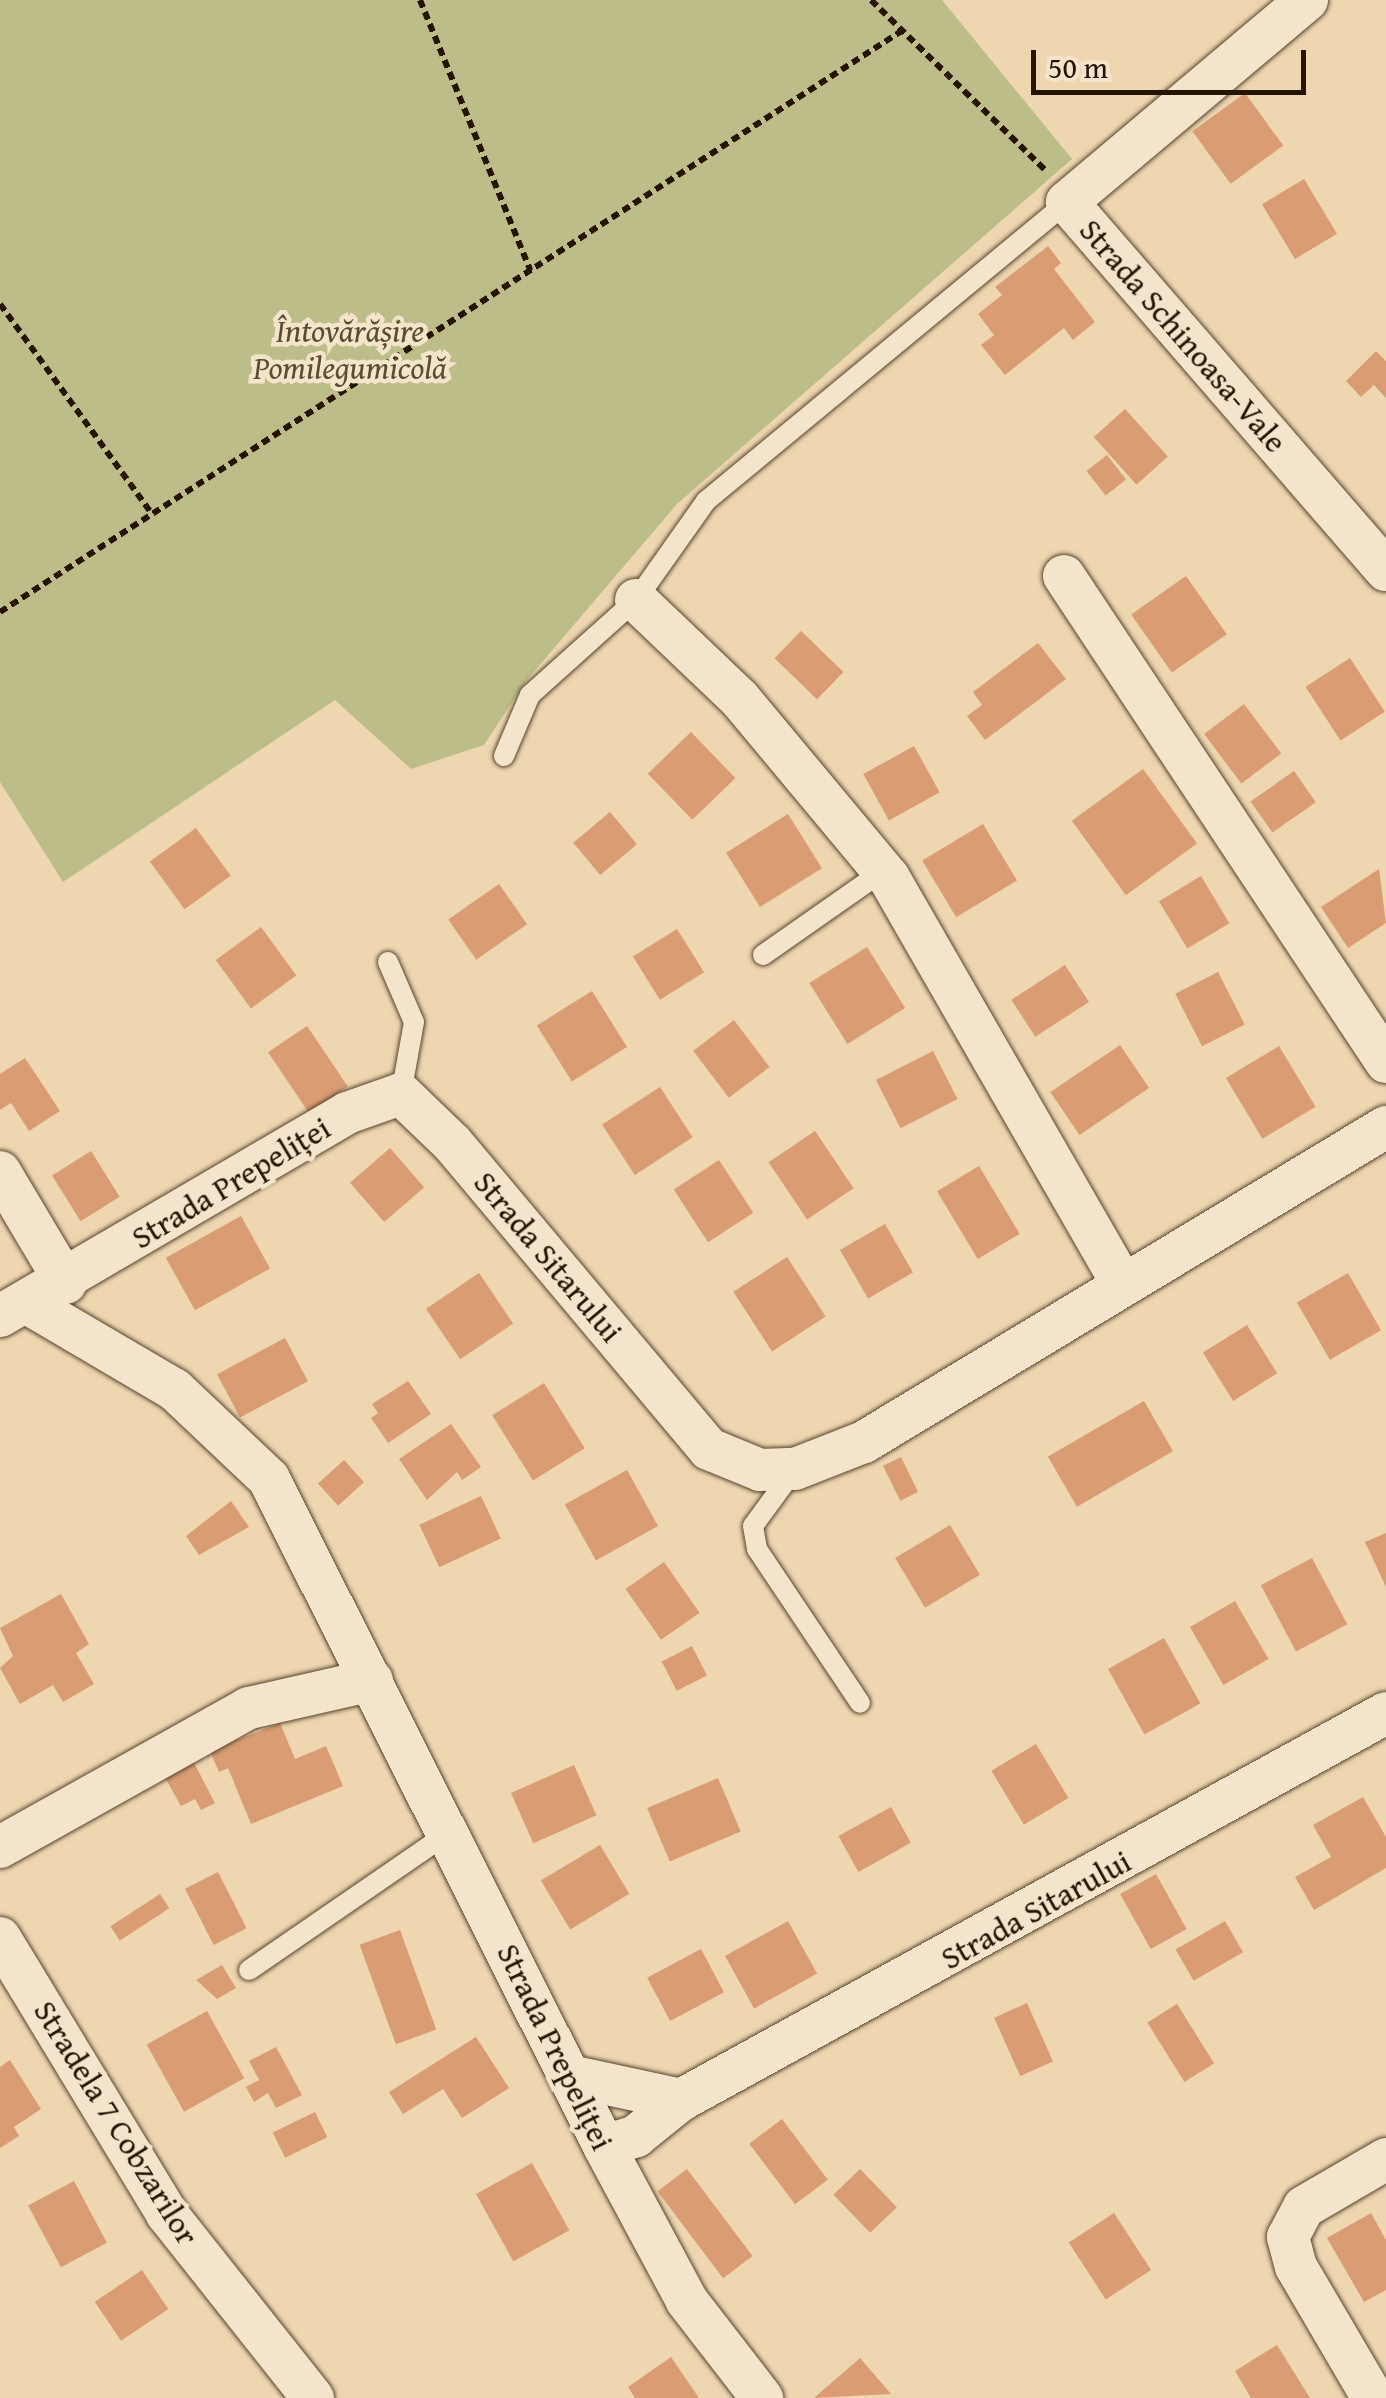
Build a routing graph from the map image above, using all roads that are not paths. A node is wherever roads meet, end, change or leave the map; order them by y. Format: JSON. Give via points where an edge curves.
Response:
{"nodes":[{"id":1,"x":1307,"y":0,"type":"edge"},
{"id":2,"x":1068,"y":202,"type":"junction"},
{"id":3,"x":1386,"y":570,"type":"edge"},
{"id":4,"x":1064,"y":576,"type":"dead end"},
{"id":5,"x":636,"y":600,"type":"junction"},
{"id":6,"x":504,"y":756,"type":"dead end"},
{"id":7,"x":883,"y":871,"type":"junction"},
{"id":8,"x":763,"y":954,"type":"dead end"},
{"id":9,"x":388,"y":962,"type":"dead end"},
{"id":10,"x":1386,"y":1062,"type":"edge"},
{"id":11,"x":401,"y":1094,"type":"junction"},
{"id":12,"x":1386,"y":1127,"type":"edge"},
{"id":13,"x":0,"y":1172,"type":"edge"},
{"id":14,"x":1121,"y":1282,"type":"junction"},
{"id":15,"x":66,"y":1283,"type":"junction"},
{"id":16,"x":13,"y":1310,"type":"edge"},
{"id":17,"x":795,"y":1468,"type":"junction"},
{"id":18,"x":372,"y":1680,"type":"junction"},
{"id":19,"x":860,"y":1702,"type":"dead end"},
{"id":20,"x":1386,"y":1713,"type":"edge"},
{"id":21,"x":448,"y":1833,"type":"junction"},
{"id":22,"x":0,"y":1847,"type":"edge"},
{"id":23,"x":0,"y":1938,"type":"edge"},
{"id":24,"x":250,"y":1970,"type":"dead end"},
{"id":25,"x":570,"y":2076,"type":"junction"},
{"id":26,"x":681,"y":2100,"type":"junction"},
{"id":27,"x":604,"y":2146,"type":"junction"},
{"id":28,"x":1386,"y":2159,"type":"edge"},
{"id":29,"x":314,"y":2398,"type":"edge"},
{"id":30,"x":762,"y":2398,"type":"edge"},
{"id":31,"x":1373,"y":2398,"type":"edge"}],
"edges":[{"from":1,"to":2,"type":"street","name":"Strada Schinoasa-Vale"},
{"from":2,"to":3,"type":"street","name":"Strada Schinoasa-Vale"},
{"from":2,"to":5,"type":"lane","via":[[706,501]]},
{"from":4,"to":10,"type":"street"},
{"from":5,"to":6,"type":"lane","via":[[530,695]]},
{"from":5,"to":7,"type":"street","via":[[739,698]]},
{"from":7,"to":8,"type":"lane"},
{"from":7,"to":14,"type":"street"},
{"from":9,"to":11,"type":"lane","via":[[414,1022]]},
{"from":11,"to":15,"type":"street","name":"Strada Prepeliței","via":[[347,1113]]},
{"from":11,"to":17,"type":"street","name":"Strada Sitarului","via":[[453,1144],[708,1449],[760,1470]]},
{"from":12,"to":14,"type":"street","name":"Strada Sitarului"},
{"from":13,"to":15,"type":"street"},
{"from":14,"to":17,"type":"street","name":"Strada Sitarului","via":[[864,1442]]},
{"from":15,"to":16,"type":"street","name":"Strada Prepeliței"},
{"from":16,"to":18,"type":"street","name":"Strada Prepeliței","via":[[176,1390],[269,1479]]},
{"from":17,"to":19,"type":"lane","via":[[753,1526],[757,1548]]},
{"from":18,"to":21,"type":"street","name":"Strada Prepeliței"},
{"from":18,"to":22,"type":"street","via":[[249,1708]]},
{"from":20,"to":26,"type":"street","name":"Strada Sitarului"},
{"from":21,"to":24,"type":"lane"},
{"from":21,"to":25,"type":"street","name":"Strada Prepeliței"},
{"from":23,"to":29,"type":"street","name":"Stradela 7 Cobzarilor","via":[[167,2214]]},
{"from":25,"to":26,"type":"street"},
{"from":25,"to":27,"type":"street","name":"Strada Prepeliței"},
{"from":26,"to":27,"type":"street","name":"Strada Sitarului","via":[[636,2136]]},
{"from":27,"to":30,"type":"street","name":"Strada Prepeliței","via":[[687,2300]]},
{"from":28,"to":31,"type":"street","via":[[1304,2207],[1288,2237],[1296,2267]]}]}
